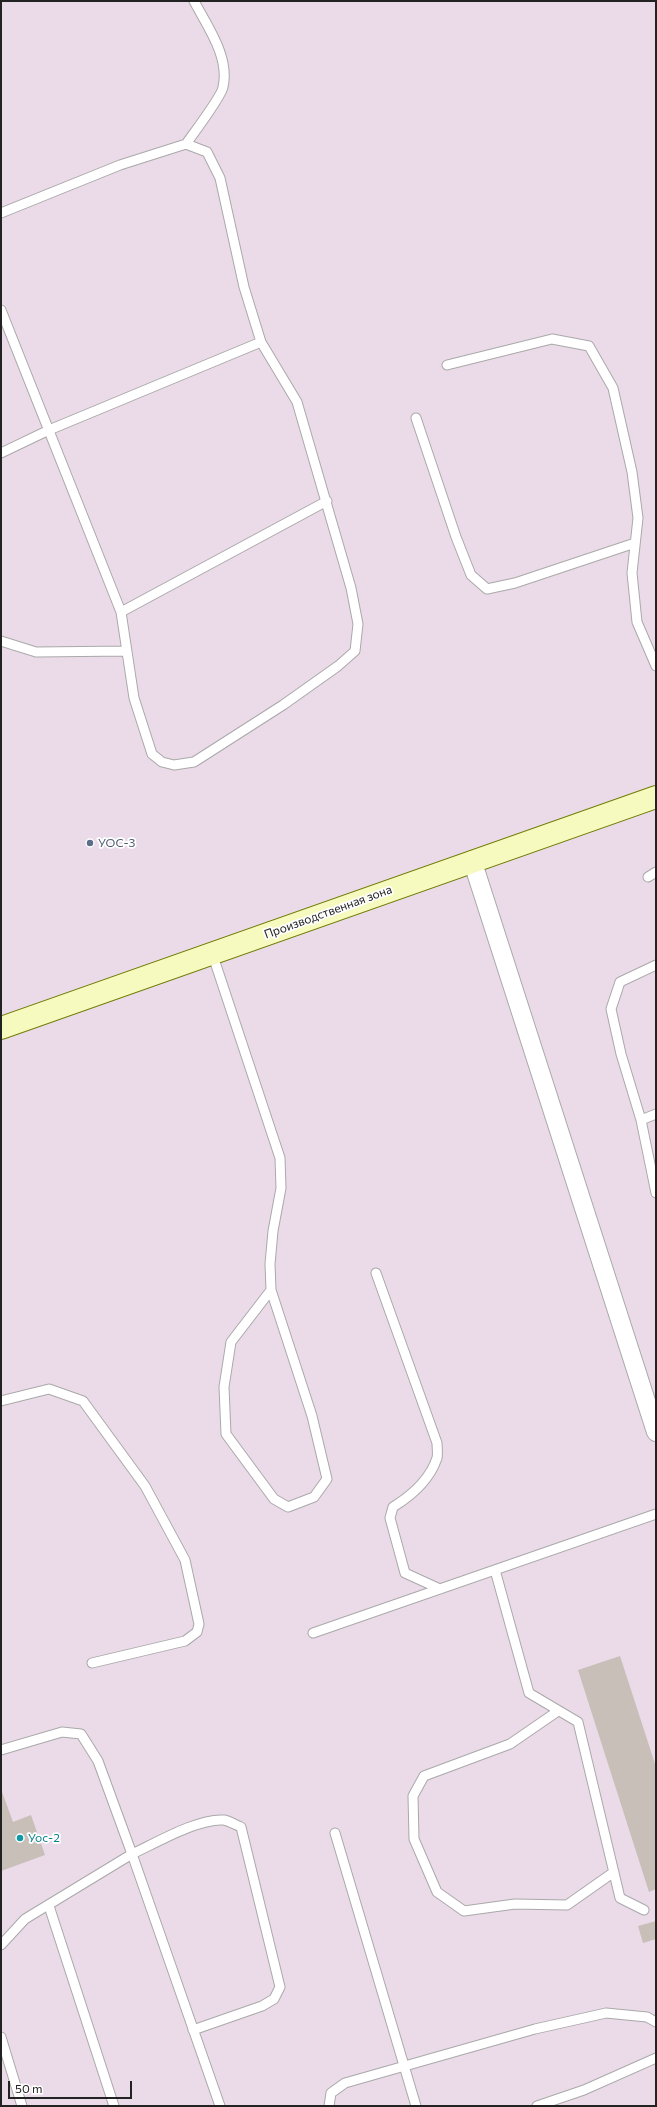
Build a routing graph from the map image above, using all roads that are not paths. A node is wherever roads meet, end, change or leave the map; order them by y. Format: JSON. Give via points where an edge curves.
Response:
{"nodes":[{"id":1,"x":194,"y":1,"type":"edge"},
{"id":2,"x":186,"y":144,"type":"junction"},
{"id":3,"x":1,"y":213,"type":"edge"},
{"id":4,"x":1,"y":310,"type":"edge"},
{"id":5,"x":261,"y":342,"type":"junction"},
{"id":6,"x":447,"y":365,"type":"dead end"},
{"id":7,"x":416,"y":418,"type":"dead end"},
{"id":8,"x":49,"y":430,"type":"junction"},
{"id":9,"x":1,"y":452,"type":"edge"},
{"id":10,"x":327,"y":501,"type":"junction"},
{"id":11,"x":635,"y":543,"type":"junction"},
{"id":12,"x":121,"y":612,"type":"junction"},
{"id":13,"x":1,"y":641,"type":"edge"},
{"id":14,"x":127,"y":651,"type":"junction"},
{"id":15,"x":656,"y":666,"type":"edge"},
{"id":16,"x":656,"y":797,"type":"edge"},
{"id":17,"x":472,"y":860,"type":"junction"},
{"id":18,"x":212,"y":953,"type":"junction"},
{"id":19,"x":656,"y":965,"type":"edge"},
{"id":20,"x":1,"y":1028,"type":"edge"},
{"id":21,"x":656,"y":1114,"type":"edge"},
{"id":22,"x":641,"y":1120,"type":"junction"},
{"id":23,"x":656,"y":1193,"type":"edge"},
{"id":24,"x":376,"y":1273,"type":"dead end"},
{"id":25,"x":271,"y":1290,"type":"junction"},
{"id":26,"x":1,"y":1401,"type":"edge"},
{"id":27,"x":656,"y":1432,"type":"edge"},
{"id":28,"x":656,"y":1514,"type":"edge"},
{"id":29,"x":495,"y":1570,"type":"junction"},
{"id":30,"x":440,"y":1589,"type":"junction"},
{"id":31,"x":313,"y":1633,"type":"dead end"},
{"id":32,"x":92,"y":1663,"type":"dead end"},
{"id":33,"x":558,"y":1711,"type":"junction"},
{"id":34,"x":1,"y":1750,"type":"edge"},
{"id":35,"x":335,"y":1833,"type":"dead end"},
{"id":36,"x":132,"y":1854,"type":"junction"},
{"id":37,"x":614,"y":1872,"type":"junction"},
{"id":38,"x":48,"y":1906,"type":"junction"},
{"id":39,"x":644,"y":1910,"type":"dead end"},
{"id":40,"x":1,"y":1945,"type":"edge"},
{"id":41,"x":656,"y":2022,"type":"edge"},
{"id":42,"x":193,"y":2030,"type":"junction"},
{"id":43,"x":1,"y":2037,"type":"edge"},
{"id":44,"x":656,"y":2058,"type":"edge"},
{"id":45,"x":403,"y":2066,"type":"junction"},
{"id":46,"x":22,"y":2106,"type":"edge"},
{"id":47,"x":114,"y":2106,"type":"edge"},
{"id":48,"x":220,"y":2106,"type":"edge"},
{"id":49,"x":329,"y":2106,"type":"edge"},
{"id":50,"x":416,"y":2106,"type":"edge"},
{"id":51,"x":537,"y":2106,"type":"edge"}],
"edges":[{"from":1,"to":2,"type":"lane","via":[[220,51],[224,71],[223,88]]},
{"from":2,"to":3,"type":"lane","via":[[120,165]]},
{"from":2,"to":5,"type":"lane","via":[[207,152],[220,178],[244,287]]},
{"from":4,"to":8,"type":"lane"},
{"from":5,"to":8,"type":"lane"},
{"from":5,"to":10,"type":"lane","via":[[297,402]]},
{"from":6,"to":11,"type":"lane","via":[[552,339],[588,346],[613,388],[632,472],[638,518]]},
{"from":7,"to":11,"type":"lane","via":[[471,575],[487,589],[515,583]]},
{"from":8,"to":9,"type":"lane"},
{"from":8,"to":12,"type":"lane"},
{"from":10,"to":12,"type":"lane"},
{"from":10,"to":14,"type":"lane","via":[[351,588],[358,624],[355,651],[338,666],[194,762],[174,765],[162,762],[152,754],[134,698]]},
{"from":11,"to":15,"type":"lane","via":[[632,573],[637,622]]},
{"from":12,"to":14,"type":"lane"},
{"from":13,"to":14,"type":"lane","via":[[36,652]]},
{"from":16,"to":17,"type":"main road","name":"Производственная зона"},
{"from":17,"to":18,"type":"main road","name":"Производственная зона"},
{"from":17,"to":27,"type":"street"},
{"from":18,"to":20,"type":"main road","name":"Производственная зона"},
{"from":18,"to":25,"type":"lane","via":[[280,1158],[280,1188],[270,1264]]},
{"from":19,"to":22,"type":"lane","via":[[620,982],[612,1009],[621,1054]]},
{"from":21,"to":22,"type":"lane"},
{"from":22,"to":23,"type":"lane"},
{"from":24,"to":30,"type":"lane","via":[[437,1443],[438,1457],[430,1472],[409,1497],[393,1506],[390,1518],[405,1573]]},
{"from":25,"to":25,"type":"lane","via":[[312,1416],[327,1479],[314,1497],[288,1507],[274,1499],[226,1434],[224,1387],[231,1342]]},
{"from":26,"to":32,"type":"lane","via":[[50,1389],[83,1401],[145,1486],[186,1560],[199,1624],[197,1632],[185,1641]]},
{"from":28,"to":29,"type":"lane"},
{"from":29,"to":30,"type":"lane"},
{"from":29,"to":33,"type":"lane","via":[[529,1693]]},
{"from":30,"to":31,"type":"lane"},
{"from":33,"to":37,"type":"lane","via":[[578,1722]]},
{"from":33,"to":37,"type":"lane","via":[[510,1744],[424,1776],[413,1796],[414,1839],[437,1892],[464,1912],[515,1904],[567,1905]]},
{"from":34,"to":36,"type":"lane","via":[[62,1732],[82,1734],[98,1761]]},
{"from":35,"to":45,"type":"lane"},
{"from":36,"to":38,"type":"lane"},
{"from":36,"to":42,"type":"lane"},
{"from":36,"to":42,"type":"lane","via":[[187,1828],[208,1822],[225,1820],[241,1828],[280,1988],[274,1999],[262,2006]]},
{"from":37,"to":39,"type":"lane","via":[[620,1898]]},
{"from":38,"to":40,"type":"lane","via":[[25,1919]]},
{"from":38,"to":47,"type":"lane"},
{"from":41,"to":45,"type":"lane","via":[[647,2017],[606,2013],[536,2029]]},
{"from":42,"to":48,"type":"lane"},
{"from":43,"to":46,"type":"lane"},
{"from":44,"to":51,"type":"lane","via":[[584,2090]]},
{"from":45,"to":49,"type":"lane","via":[[345,2083],[331,2093]]},
{"from":45,"to":50,"type":"lane"}]}
